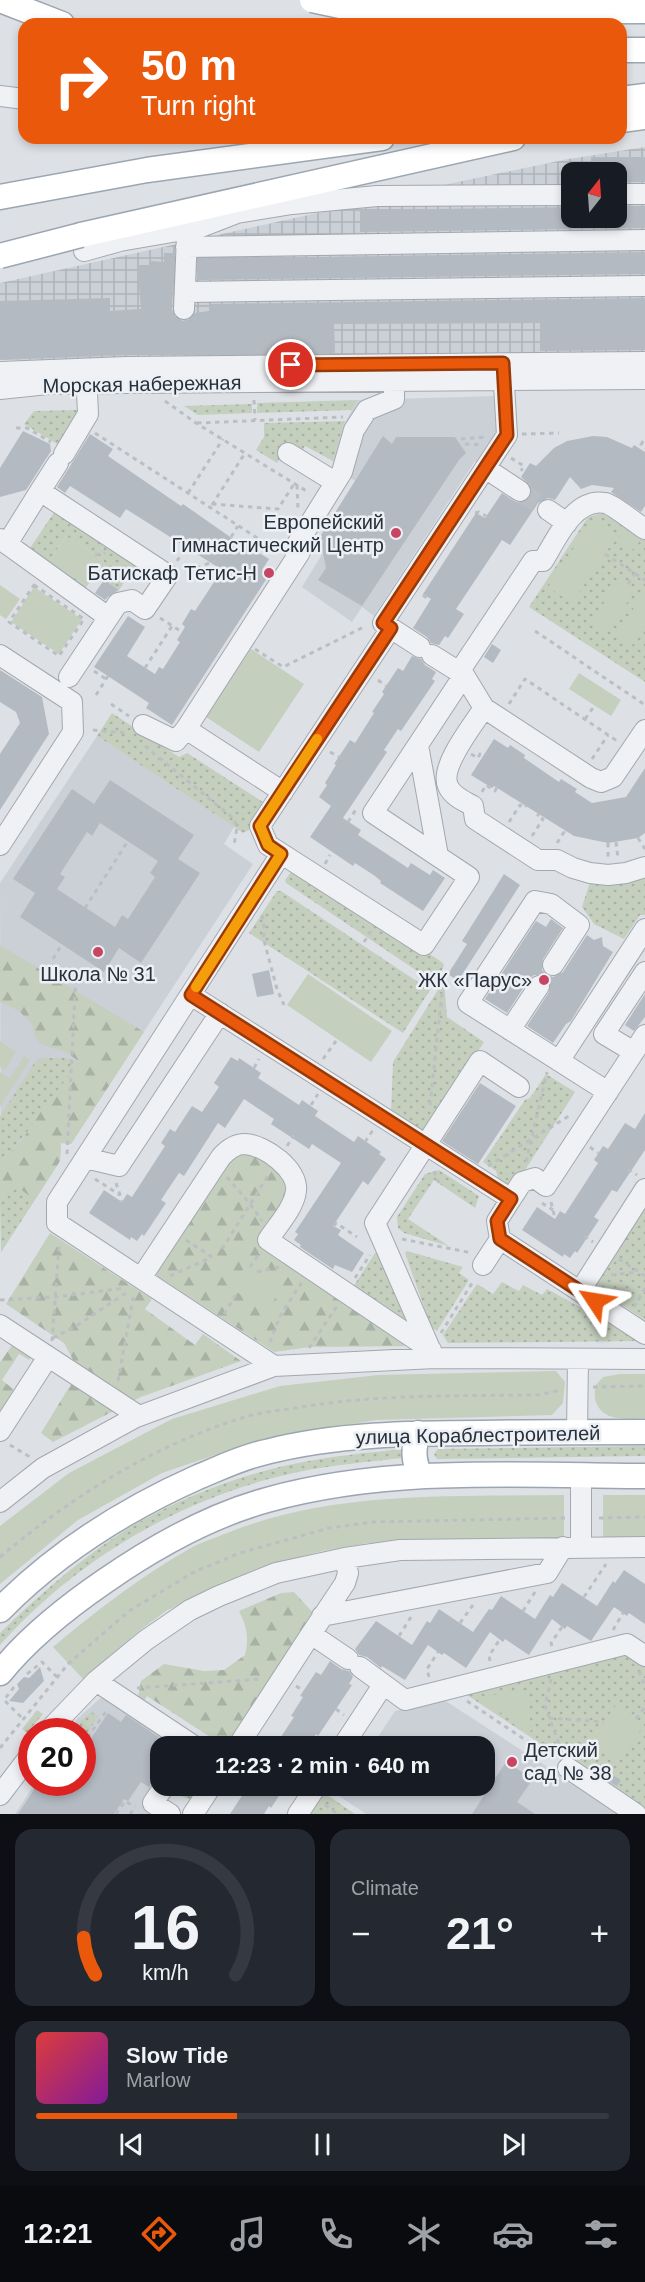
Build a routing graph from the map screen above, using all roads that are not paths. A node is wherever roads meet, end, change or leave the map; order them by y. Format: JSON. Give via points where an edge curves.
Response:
{"nodes":[{"id":1,"x":0,"y":0,"type":"edge"},
{"id":2,"x":312,"y":0,"type":"edge"},
{"id":3,"x":645,"y":10,"type":"edge"},
{"id":4,"x":46,"y":18,"type":"edge"},
{"id":5,"x":627,"y":93,"type":"edge"},
{"id":6,"x":645,"y":94,"type":"edge"},
{"id":7,"x":0,"y":96,"type":"edge"},
{"id":8,"x":18,"y":98,"type":"edge"},
{"id":9,"x":627,"y":98,"type":"edge"},
{"id":10,"x":645,"y":117,"type":"edge"},
{"id":11,"x":627,"y":119,"type":"edge"},
{"id":12,"x":338,"y":144,"type":"edge"},
{"id":13,"x":488,"y":144,"type":"edge"},
{"id":14,"x":627,"y":194,"type":"edge"},
{"id":15,"x":645,"y":194,"type":"edge"},
{"id":16,"x":561,"y":195,"type":"edge"},
{"id":17,"x":0,"y":196,"type":"edge"},
{"id":18,"x":187,"y":239,"type":"junction"},
{"id":19,"x":645,"y":240,"type":"edge"},
{"id":20,"x":83,"y":243,"type":"junction"},
{"id":21,"x":0,"y":256,"type":"edge"},
{"id":22,"x":645,"y":286,"type":"edge"},
{"id":23,"x":645,"y":362,"type":"edge"},
{"id":24,"x":126,"y":367,"type":"junction"},
{"id":25,"x":0,"y":372,"type":"edge"},
{"id":26,"x":503,"y":372,"type":"junction"},
{"id":27,"x":86,"y":376,"type":"junction"},
{"id":28,"x":645,"y":379,"type":"edge"},
{"id":29,"x":394,"y":381,"type":"junction"},
{"id":30,"x":0,"y":388,"type":"edge"},
{"id":31,"x":288,"y":453,"type":"dead end"},
{"id":32,"x":485,"y":468,"type":"junction"},
{"id":33,"x":335,"y":482,"type":"junction"},
{"id":34,"x":40,"y":491,"type":"junction"},
{"id":35,"x":520,"y":491,"type":"tunnel mouth"},
{"id":36,"x":548,"y":510,"type":"tunnel mouth"},
{"id":37,"x":567,"y":522,"type":"junction"},
{"id":38,"x":645,"y":529,"type":"edge"},
{"id":39,"x":6,"y":536,"type":"edge"},
{"id":40,"x":108,"y":617,"type":"junction"},
{"id":41,"x":391,"y":628,"type":"junction"},
{"id":42,"x":0,"y":655,"type":"edge"},
{"id":43,"x":461,"y":674,"type":"junction"},
{"id":44,"x":69,"y":677,"type":"dead end"},
{"id":45,"x":492,"y":713,"type":"junction"},
{"id":46,"x":186,"y":729,"type":"junction"},
{"id":47,"x":645,"y":730,"type":"edge"},
{"id":48,"x":136,"y":733,"type":"road end"},
{"id":49,"x":418,"y":745,"type":"junction"},
{"id":50,"x":283,"y":792,"type":"junction"},
{"id":51,"x":0,"y":845,"type":"edge"},
{"id":52,"x":281,"y":854,"type":"junction"},
{"id":53,"x":438,"y":856,"type":"junction"},
{"id":54,"x":645,"y":867,"type":"edge"},
{"id":55,"x":645,"y":929,"type":"edge"},
{"id":56,"x":553,"y":965,"type":"dead end"},
{"id":57,"x":645,"y":972,"type":"edge"},
{"id":58,"x":539,"y":986,"type":"dead end"},
{"id":59,"x":191,"y":995,"type":"junction"},
{"id":60,"x":220,"y":1013,"type":"junction"},
{"id":61,"x":510,"y":1030,"type":"junction"},
{"id":62,"x":645,"y":1035,"type":"edge"},
{"id":63,"x":634,"y":1052,"type":"junction"},
{"id":64,"x":554,"y":1058,"type":"junction"},
{"id":65,"x":519,"y":1087,"type":"dead end"},
{"id":66,"x":608,"y":1092,"type":"junction"},
{"id":67,"x":425,"y":1145,"type":"junction"},
{"id":68,"x":76,"y":1159,"type":"junction"},
{"id":69,"x":645,"y":1189,"type":"edge"},
{"id":70,"x":511,"y":1199,"type":"junction"},
{"id":71,"x":500,"y":1239,"type":"junction"},
{"id":72,"x":485,"y":1261,"type":"road end"},
{"id":73,"x":142,"y":1283,"type":"junction"},
{"id":74,"x":584,"y":1284,"type":"junction"},
{"id":75,"x":0,"y":1325,"type":"edge"},
{"id":76,"x":645,"y":1334,"type":"edge"},
{"id":77,"x":50,"y":1347,"type":"junction"},
{"id":78,"x":433,"y":1354,"type":"junction"},
{"id":79,"x":578,"y":1359,"type":"junction"},
{"id":80,"x":645,"y":1359,"type":"edge"},
{"id":81,"x":271,"y":1364,"type":"junction"},
{"id":82,"x":139,"y":1416,"type":"junction"},
{"id":83,"x":578,"y":1432,"type":"junction"},
{"id":84,"x":645,"y":1432,"type":"edge"},
{"id":85,"x":418,"y":1433,"type":"junction"},
{"id":86,"x":5,"y":1438,"type":"edge"},
{"id":87,"x":420,"y":1475,"type":"junction"},
{"id":88,"x":581,"y":1475,"type":"junction"},
{"id":89,"x":645,"y":1476,"type":"edge"},
{"id":90,"x":0,"y":1502,"type":"edge"},
{"id":91,"x":572,"y":1547,"type":"junction"},
{"id":92,"x":645,"y":1547,"type":"edge"},
{"id":93,"x":345,"y":1558,"type":"junction"},
{"id":94,"x":0,"y":1610,"type":"edge"},
{"id":95,"x":322,"y":1616,"type":"junction"},
{"id":96,"x":311,"y":1634,"type":"junction"},
{"id":97,"x":645,"y":1656,"type":"edge"},
{"id":98,"x":9,"y":1678,"type":"edge"},
{"id":99,"x":383,"y":1685,"type":"junction"},
{"id":100,"x":104,"y":1693,"type":"junction"},
{"id":101,"x":67,"y":1718,"type":"edge"},
{"id":102,"x":177,"y":1736,"type":"edge"},
{"id":103,"x":244,"y":1736,"type":"edge"},
{"id":104,"x":350,"y":1736,"type":"edge"},
{"id":105,"x":568,"y":1768,"type":"road end"},
{"id":106,"x":18,"y":1771,"type":"edge"},
{"id":107,"x":0,"y":1795,"type":"edge"},
{"id":108,"x":158,"y":1796,"type":"edge"},
{"id":109,"x":205,"y":1796,"type":"edge"},
{"id":110,"x":310,"y":1796,"type":"edge"},
{"id":111,"x":170,"y":1814,"type":"edge"},
{"id":112,"x":193,"y":1814,"type":"edge"},
{"id":113,"x":298,"y":1814,"type":"edge"},
{"id":114,"x":636,"y":1814,"type":"edge"}],
"edges":[{"from":1,"to":4,"type":"main road"},
{"from":2,"to":3,"type":"main road","bridge":true,"via":[[389,12]]},
{"from":5,"to":6,"type":"street"},
{"from":6,"to":9,"type":"main road"},
{"from":7,"to":8,"type":"street"},
{"from":10,"to":11,"type":"main road"},
{"from":12,"to":17,"type":"main road","via":[[147,170]]},
{"from":13,"to":20,"type":"main road"},
{"from":14,"to":15,"type":"street"},
{"from":16,"to":18,"type":"street","via":[[378,196],[292,204],[237,213]]},
{"from":18,"to":19,"type":"street"},
{"from":18,"to":20,"type":"street","via":[[141,237]]},
{"from":18,"to":22,"type":"street","via":[[184,300]]},
{"from":20,"to":21,"type":"main road","bridge":true},
{"from":23,"to":26,"type":"street","name":"Морская набережная"},
{"from":24,"to":26,"type":"street","name":"Морская набережная"},
{"from":24,"to":27,"type":"street","name":"Морская набережная"},
{"from":24,"to":29,"type":"street","name":"Морская набережная"},
{"from":25,"to":27,"type":"street","name":"Морская набережная"},
{"from":26,"to":28,"type":"street","name":"Морская набережная"},
{"from":26,"to":29,"type":"street","name":"Морская набережная"},
{"from":26,"to":32,"type":"street","via":[[507,435]]},
{"from":27,"to":30,"type":"street","name":"Морская набережная"},
{"from":27,"to":34,"type":"street","via":[[87,414]]},
{"from":29,"to":33,"type":"street","via":[[394,399],[367,410],[354,430],[342,472]]},
{"from":31,"to":33,"type":"street"},
{"from":32,"to":35,"type":"street"},
{"from":32,"to":41,"type":"street","via":[[383,623]]},
{"from":33,"to":46,"type":"street","via":[[294,549],[300,552],[287,557],[243,642]]},
{"from":34,"to":39,"type":"street"},
{"from":34,"to":40,"type":"street","via":[[168,575],[146,609],[132,600],[118,603]]},
{"from":36,"to":37,"type":"street"},
{"from":37,"to":38,"type":"street","via":[[575,510],[605,503]]},
{"from":37,"to":43,"type":"street","via":[[543,561],[533,561]]},
{"from":39,"to":40,"type":"street"},
{"from":40,"to":44,"type":"street"},
{"from":41,"to":43,"type":"street"},
{"from":41,"to":50,"type":"street"},
{"from":42,"to":51,"type":"street","via":[[72,702],[73,732]]},
{"from":43,"to":45,"type":"street"},
{"from":43,"to":49,"type":"street"},
{"from":45,"to":47,"type":"street","via":[[596,781],[609,780]]},
{"from":45,"to":54,"type":"street","via":[[446,769],[451,792],[473,806],[475,819],[505,828],[528,842],[538,860],[557,860],[590,873],[626,873]]},
{"from":46,"to":48,"type":"street","via":[[176,741]]},
{"from":46,"to":50,"type":"street"},
{"from":49,"to":53,"type":"street"},
{"from":49,"to":53,"type":"street","via":[[373,813]]},
{"from":50,"to":52,"type":"street","via":[[260,826],[268,845]]},
{"from":52,"to":53,"type":"street","via":[[424,945],[470,877]]},
{"from":52,"to":59,"type":"street"},
{"from":55,"to":64,"type":"street"},
{"from":56,"to":61,"type":"street","via":[[579,926],[551,904],[536,901],[468,1003]]},
{"from":57,"to":63,"type":"street","via":[[604,1034]]},
{"from":58,"to":61,"type":"street"},
{"from":59,"to":60,"type":"street"},
{"from":59,"to":68,"type":"street"},
{"from":60,"to":67,"type":"street"},
{"from":60,"to":68,"type":"street","via":[[119,1166]]},
{"from":61,"to":64,"type":"street"},
{"from":62,"to":63,"type":"street"},
{"from":63,"to":66,"type":"street"},
{"from":64,"to":66,"type":"street"},
{"from":65,"to":67,"type":"street","via":[[480,1061]]},
{"from":66,"to":70,"type":"street","via":[[546,1186],[535,1178],[522,1182]]},
{"from":67,"to":70,"type":"street"},
{"from":67,"to":78,"type":"street","via":[[375,1223]]},
{"from":68,"to":73,"type":"street","via":[[57,1202],[57,1223]]},
{"from":69,"to":74,"type":"street"},
{"from":70,"to":71,"type":"street","via":[[497,1221]]},
{"from":71,"to":72,"type":"street"},
{"from":71,"to":74,"type":"street"},
{"from":73,"to":78,"type":"street","via":[[226,1151],[239,1144],[253,1145],[294,1175],[297,1189],[268,1240]]},
{"from":73,"to":81,"type":"street"},
{"from":74,"to":76,"type":"street"},
{"from":75,"to":77,"type":"street"},
{"from":77,"to":82,"type":"street"},
{"from":77,"to":86,"type":"street"},
{"from":78,"to":79,"type":"street"},
{"from":78,"to":81,"type":"street"},
{"from":79,"to":80,"type":"street"},
{"from":79,"to":83,"type":"street"},
{"from":81,"to":82,"type":"street"},
{"from":82,"to":90,"type":"street","via":[[43,1468]]},
{"from":83,"to":84,"type":"main road","name":"улица Кораблестроителей"},
{"from":83,"to":85,"type":"main road","name":"улица Кораблестроителей"},
{"from":85,"to":87,"type":"main road","via":[[413,1448]]},
{"from":85,"to":94,"type":"main road","name":"улица Кораблестроителей","via":[[305,1444],[231,1463],[167,1491],[95,1531]]},
{"from":87,"to":88,"type":"main road","name":"улица Кораблестроителей"},
{"from":87,"to":98,"type":"main road","name":"улица Кораблестроителей","via":[[266,1500],[181,1534],[136,1560],[51,1621]]},
{"from":88,"to":89,"type":"main road","name":"улица Кораблестроителей"},
{"from":88,"to":91,"type":"street"},
{"from":91,"to":92,"type":"street"},
{"from":91,"to":93,"type":"street","via":[[400,1550]]},
{"from":91,"to":95,"type":"street","via":[[547,1573]]},
{"from":93,"to":95,"type":"street","via":[[345,1582]]},
{"from":93,"to":100,"type":"street","via":[[276,1573],[190,1610],[146,1640]]},
{"from":95,"to":96,"type":"street"},
{"from":96,"to":99,"type":"street"},
{"from":96,"to":103,"type":"street"},
{"from":97,"to":99,"type":"street","via":[[627,1644],[405,1700]]},
{"from":99,"to":104,"type":"street"},
{"from":100,"to":101,"type":"street"},
{"from":100,"to":102,"type":"street"},
{"from":105,"to":114,"type":"street"},
{"from":106,"to":107,"type":"street"},
{"from":108,"to":111,"type":"street","via":[[153,1803]]},
{"from":109,"to":112,"type":"street"},
{"from":110,"to":113,"type":"street"}]}
